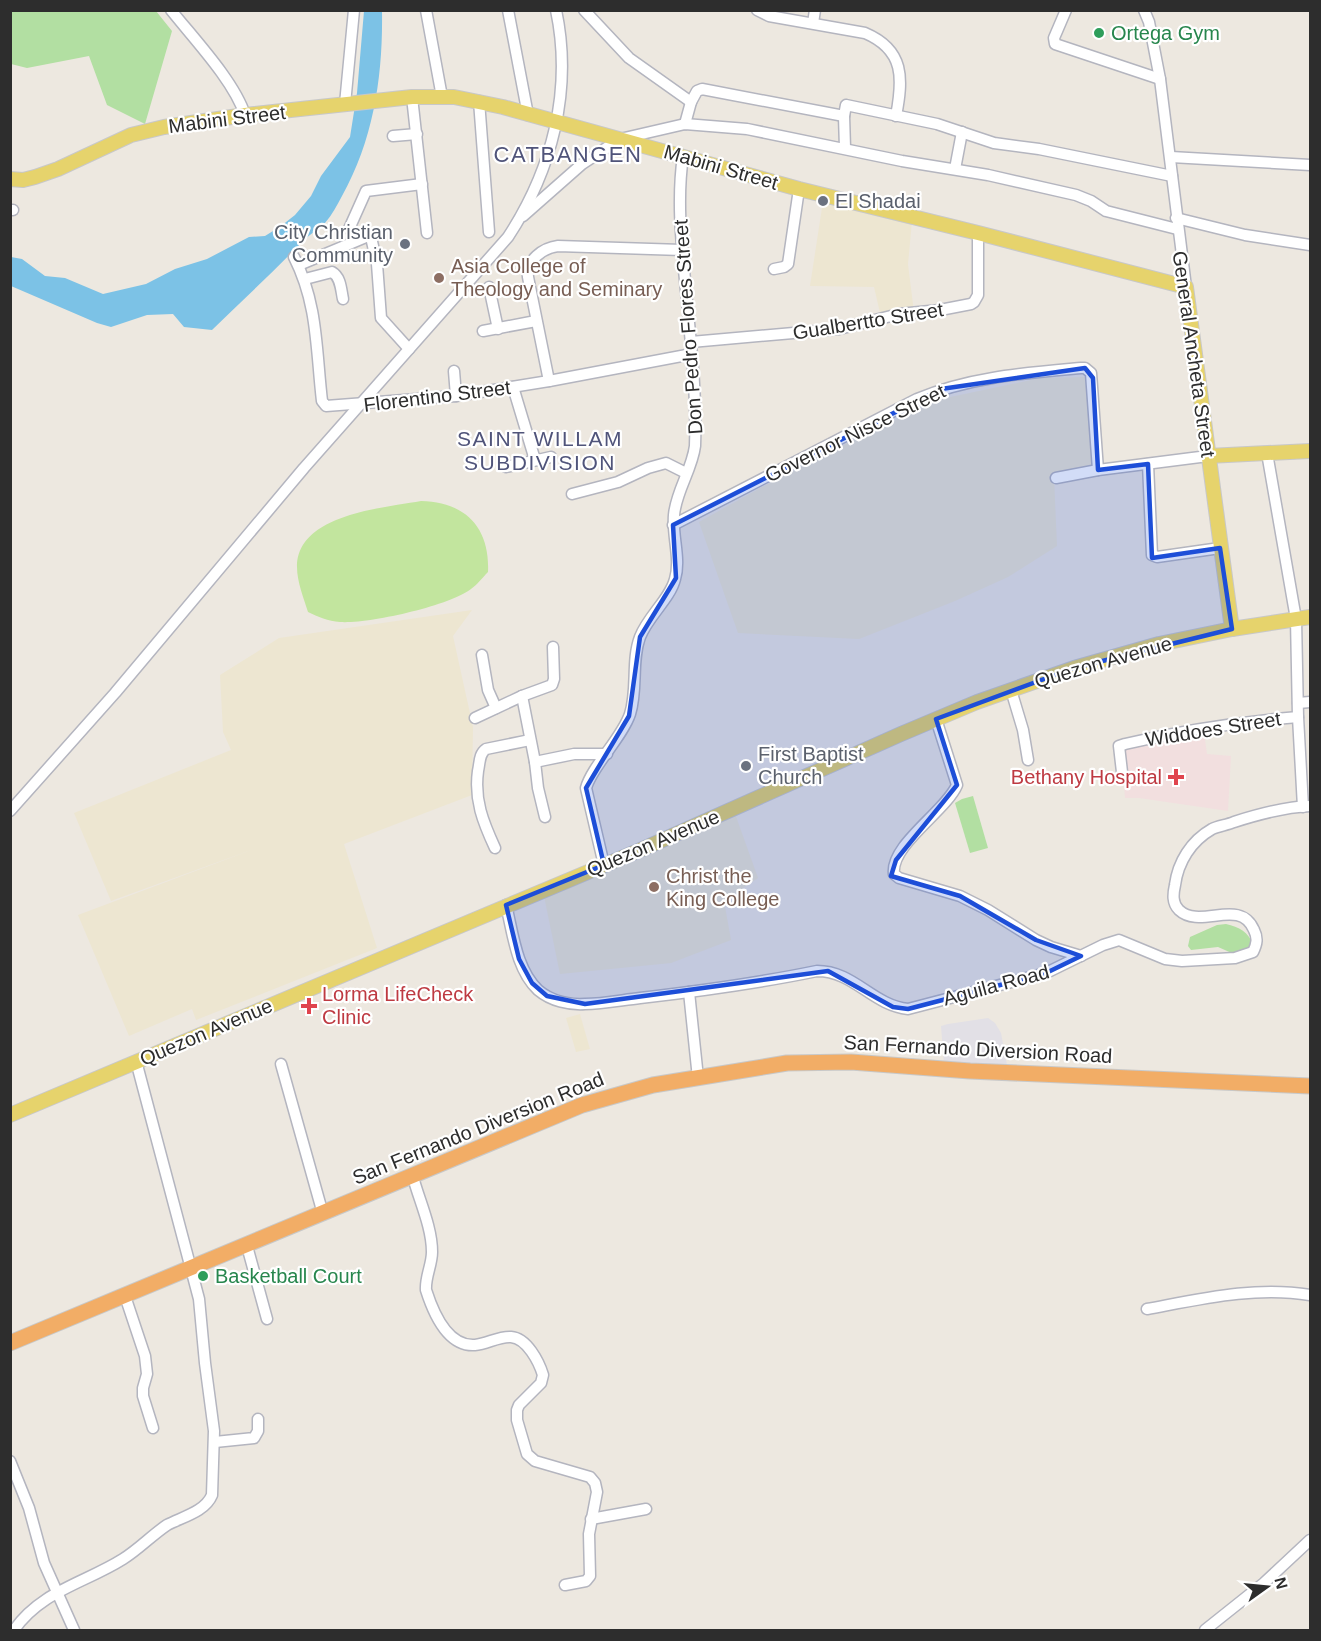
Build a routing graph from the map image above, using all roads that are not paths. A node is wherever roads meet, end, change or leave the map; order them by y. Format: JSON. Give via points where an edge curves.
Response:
{"nodes":[{"id":1,"x":171,"y":10,"type":"edge"},
{"id":2,"x":354,"y":10,"type":"edge"},
{"id":3,"x":426,"y":10,"type":"edge"},
{"id":4,"x":508,"y":10,"type":"edge"},
{"id":5,"x":556,"y":10,"type":"edge"},
{"id":6,"x":584,"y":10,"type":"edge"},
{"id":7,"x":757,"y":10,"type":"edge"},
{"id":8,"x":815,"y":10,"type":"edge"},
{"id":9,"x":1066,"y":10,"type":"edge"},
{"id":10,"x":1144,"y":10,"type":"edge"},
{"id":11,"x":813,"y":23,"type":"junction"},
{"id":12,"x":1160,"y":79,"type":"junction"},
{"id":13,"x":411,"y":97,"type":"junction"},
{"id":14,"x":442,"y":97,"type":"junction"},
{"id":15,"x":479,"y":101,"type":"junction"},
{"id":16,"x":691,"y":102,"type":"junction"},
{"id":17,"x":349,"y":103,"type":"junction"},
{"id":18,"x":245,"y":115,"type":"junction"},
{"id":19,"x":528,"y":115,"type":"junction"},
{"id":20,"x":844,"y":116,"type":"junction"},
{"id":21,"x":896,"y":116,"type":"junction"},
{"id":22,"x":557,"y":122,"type":"junction"},
{"id":23,"x":685,"y":124,"type":"junction"},
{"id":24,"x":962,"y":132,"type":"junction"},
{"id":25,"x":417,"y":134,"type":"junction"},
{"id":26,"x":393,"y":136,"type":"dead end"},
{"id":27,"x":620,"y":139,"type":"junction"},
{"id":28,"x":845,"y":148,"type":"junction"},
{"id":29,"x":682,"y":156,"type":"junction"},
{"id":30,"x":1171,"y":157,"type":"junction"},
{"id":31,"x":1311,"y":165,"type":"edge"},
{"id":32,"x":955,"y":169,"type":"junction"},
{"id":33,"x":1172,"y":176,"type":"junction"},
{"id":34,"x":10,"y":179,"type":"edge"},
{"id":35,"x":422,"y":184,"type":"junction"},
{"id":36,"x":799,"y":189,"type":"junction"},
{"id":37,"x":520,"y":218,"type":"junction"},
{"id":38,"x":1177,"y":224,"type":"junction"},
{"id":39,"x":349,"y":229,"type":"dead end"},
{"id":40,"x":489,"y":232,"type":"dead end"},
{"id":41,"x":427,"y":233,"type":"dead end"},
{"id":42,"x":978,"y":233,"type":"junction"},
{"id":43,"x":1311,"y":244,"type":"edge"},
{"id":44,"x":682,"y":250,"type":"junction"},
{"id":45,"x":774,"y":269,"type":"dead end"},
{"id":46,"x":305,"y":279,"type":"junction"},
{"id":47,"x":489,"y":287,"type":"dead end"},
{"id":48,"x":1185,"y":287,"type":"junction"},
{"id":49,"x":343,"y":299,"type":"dead end"},
{"id":50,"x":536,"y":321,"type":"junction"},
{"id":51,"x":498,"y":328,"type":"junction"},
{"id":52,"x":483,"y":331,"type":"dead end"},
{"id":53,"x":691,"y":342,"type":"junction"},
{"id":54,"x":409,"y":349,"type":"junction"},
{"id":55,"x":692,"y":354,"type":"junction"},
{"id":56,"x":454,"y":371,"type":"dead end"},
{"id":57,"x":549,"y":381,"type":"junction"},
{"id":58,"x":513,"y":387,"type":"junction"},
{"id":59,"x":456,"y":396,"type":"junction"},
{"id":60,"x":360,"y":405,"type":"junction"},
{"id":61,"x":1311,"y":451,"type":"edge"},
{"id":62,"x":1267,"y":453,"type":"junction"},
{"id":63,"x":1208,"y":456,"type":"junction"},
{"id":64,"x":551,"y":457,"type":"dead end"},
{"id":65,"x":535,"y":460,"type":"junction"},
{"id":66,"x":1148,"y":464,"type":"junction"},
{"id":67,"x":506,"y":467,"type":"dead end"},
{"id":68,"x":1098,"y":470,"type":"junction"},
{"id":69,"x":686,"y":473,"type":"junction"},
{"id":70,"x":1056,"y":478,"type":"dead end"},
{"id":71,"x":572,"y":494,"type":"dead end"},
{"id":72,"x":673,"y":525,"type":"junction"},
{"id":73,"x":1221,"y":548,"type":"junction"},
{"id":74,"x":1311,"y":617,"type":"edge"},
{"id":75,"x":1296,"y":619,"type":"junction"},
{"id":76,"x":1232,"y":628,"type":"junction"},
{"id":77,"x":553,"y":646,"type":"dead end"},
{"id":78,"x":482,"y":655,"type":"dead end"},
{"id":79,"x":1011,"y":690,"type":"junction"},
{"id":80,"x":1311,"y":692,"type":"edge"},
{"id":81,"x":522,"y":696,"type":"junction"},
{"id":82,"x":1298,"y":698,"type":"junction"},
{"id":83,"x":1311,"y":702,"type":"edge"},
{"id":84,"x":496,"y":708,"type":"junction"},
{"id":85,"x":1298,"y":717,"type":"junction"},
{"id":86,"x":475,"y":718,"type":"dead end"},
{"id":87,"x":936,"y":719,"type":"junction"},
{"id":88,"x":530,"y":740,"type":"junction"},
{"id":89,"x":607,"y":754,"type":"junction"},
{"id":90,"x":1028,"y":760,"type":"dead end"},
{"id":91,"x":535,"y":762,"type":"junction"},
{"id":92,"x":1122,"y":772,"type":"dead end"},
{"id":93,"x":1307,"y":807,"type":"edge"},
{"id":94,"x":10,"y":811,"type":"edge"},
{"id":95,"x":545,"y":818,"type":"dead end"},
{"id":96,"x":495,"y":848,"type":"dead end"},
{"id":97,"x":604,"y":866,"type":"junction"},
{"id":98,"x":506,"y":905,"type":"junction"},
{"id":99,"x":1081,"y":956,"type":"junction"},
{"id":100,"x":689,"y":992,"type":"junction"},
{"id":101,"x":136,"y":1061,"type":"junction"},
{"id":102,"x":281,"y":1064,"type":"dead end"},
{"id":103,"x":698,"y":1078,"type":"junction"},
{"id":104,"x":1311,"y":1086,"type":"edge"},
{"id":105,"x":10,"y":1115,"type":"edge"},
{"id":106,"x":413,"y":1177,"type":"junction"},
{"id":107,"x":323,"y":1214,"type":"junction"},
{"id":108,"x":247,"y":1245,"type":"junction"},
{"id":109,"x":192,"y":1268,"type":"junction"},
{"id":110,"x":1311,"y":1295,"type":"edge"},
{"id":111,"x":125,"y":1296,"type":"junction"},
{"id":112,"x":1147,"y":1310,"type":"dead end"},
{"id":113,"x":267,"y":1319,"type":"dead end"},
{"id":114,"x":10,"y":1343,"type":"edge"},
{"id":115,"x":258,"y":1419,"type":"dead end"},
{"id":116,"x":153,"y":1428,"type":"dead end"},
{"id":117,"x":215,"y":1442,"type":"junction"},
{"id":118,"x":10,"y":1461,"type":"edge"},
{"id":119,"x":646,"y":1509,"type":"dead end"},
{"id":120,"x":591,"y":1519,"type":"junction"},
{"id":121,"x":1311,"y":1540,"type":"edge"},
{"id":122,"x":565,"y":1585,"type":"dead end"},
{"id":123,"x":58,"y":1592,"type":"junction"},
{"id":124,"x":14,"y":1630,"type":"edge"},
{"id":125,"x":74,"y":1630,"type":"edge"},
{"id":126,"x":1205,"y":1630,"type":"edge"}],
"edges":[{"from":1,"to":18,"type":"street","via":[[236,96]]},
{"from":2,"to":17,"type":"street"},
{"from":3,"to":14,"type":"street"},
{"from":4,"to":19,"type":"street"},
{"from":5,"to":22,"type":"street","via":[[563,81]]},
{"from":6,"to":16,"type":"street","via":[[629,58]]},
{"from":7,"to":11,"type":"street","via":[[769,16]]},
{"from":8,"to":11,"type":"street"},
{"from":9,"to":12,"type":"street","via":[[1055,44]]},
{"from":10,"to":12,"type":"street","name":"General Ancheta Street"},
{"from":11,"to":21,"type":"street","via":[[865,33],[889,48],[901,76]]},
{"from":12,"to":30,"type":"street","name":"General Ancheta Street"},
{"from":13,"to":14,"type":"main road","name":"Mabini Street"},
{"from":13,"to":17,"type":"main road","name":"Mabini Street"},
{"from":13,"to":25,"type":"street"},
{"from":14,"to":15,"type":"main road","name":"Mabini Street"},
{"from":15,"to":19,"type":"main road","name":"Mabini Street"},
{"from":15,"to":40,"type":"street"},
{"from":16,"to":20,"type":"street","via":[[697,91],[704,89]]},
{"from":16,"to":23,"type":"street"},
{"from":17,"to":18,"type":"main road","name":"Mabini Street"},
{"from":18,"to":34,"type":"main road","name":"Mabini Street","via":[[138,132],[58,169],[23,180]]},
{"from":19,"to":22,"type":"main road","name":"Mabini Street"},
{"from":20,"to":21,"type":"street","via":[[846,105]]},
{"from":20,"to":28,"type":"street"},
{"from":21,"to":24,"type":"street"},
{"from":22,"to":27,"type":"main road","name":"Mabini Street"},
{"from":22,"to":37,"type":"street","via":[[541,176]]},
{"from":23,"to":27,"type":"street"},
{"from":23,"to":28,"type":"street","via":[[747,129]]},
{"from":24,"to":32,"type":"street"},
{"from":24,"to":33,"type":"street","via":[[994,143]]},
{"from":25,"to":26,"type":"street"},
{"from":25,"to":35,"type":"street"},
{"from":27,"to":29,"type":"main road","name":"Mabini Street"},
{"from":27,"to":37,"type":"street","via":[[582,164]]},
{"from":28,"to":32,"type":"street"},
{"from":29,"to":36,"type":"main road","name":"Mabini Street"},
{"from":29,"to":44,"type":"street","name":"Don Pedro Flores Street"},
{"from":30,"to":31,"type":"street"},
{"from":30,"to":33,"type":"street","name":"General Ancheta Street"},
{"from":32,"to":38,"type":"street","via":[[1076,195],[1106,211]]},
{"from":33,"to":38,"type":"street","name":"General Ancheta Street"},
{"from":35,"to":39,"type":"street","via":[[366,190]]},
{"from":35,"to":41,"type":"street"},
{"from":36,"to":42,"type":"main road","name":"Mabini Street"},
{"from":36,"to":45,"type":"street","via":[[788,264]]},
{"from":37,"to":54,"type":"street","via":[[508,237]]},
{"from":38,"to":43,"type":"street"},
{"from":38,"to":48,"type":"street","name":"General Ancheta Street"},
{"from":42,"to":48,"type":"main road","name":"Mabini Street"},
{"from":42,"to":53,"type":"street","name":"Gualbertto Street","via":[[978,291],[974,303],[899,314],[839,329]]},
{"from":44,"to":50,"type":"street","via":[[550,247],[532,261],[527,271]]},
{"from":44,"to":53,"type":"street","name":"Don Pedro Flores Street"},
{"from":46,"to":49,"type":"street","via":[[335,273]]},
{"from":46,"to":54,"type":"street","name":"Florentino Street","via":[[297,261],[371,237],[381,318]]},
{"from":46,"to":60,"type":"street","name":"Florentino Street","via":[[313,305],[323,405]]},
{"from":47,"to":51,"type":"street"},
{"from":48,"to":63,"type":"main road","name":"General Ancheta Street"},
{"from":50,"to":51,"type":"street"},
{"from":50,"to":57,"type":"street"},
{"from":51,"to":52,"type":"street"},
{"from":53,"to":55,"type":"street","name":"Don Pedro Flores Street"},
{"from":54,"to":60,"type":"street"},
{"from":55,"to":57,"type":"street","name":"Florentino Street"},
{"from":55,"to":69,"type":"street","name":"Don Pedro Flores Street","via":[[695,446]]},
{"from":56,"to":59,"type":"street"},
{"from":57,"to":58,"type":"street","name":"Florentino Street"},
{"from":58,"to":59,"type":"street","name":"Florentino Street"},
{"from":58,"to":65,"type":"street"},
{"from":59,"to":60,"type":"street","name":"Florentino Street"},
{"from":60,"to":94,"type":"street"},
{"from":61,"to":62,"type":"main road"},
{"from":62,"to":63,"type":"main road"},
{"from":62,"to":75,"type":"street"},
{"from":63,"to":66,"type":"street"},
{"from":63,"to":73,"type":"main road","name":"General Ancheta Street"},
{"from":64,"to":65,"type":"street"},
{"from":65,"to":67,"type":"street"},
{"from":66,"to":68,"type":"street"},
{"from":66,"to":73,"type":"street","via":[[1152,555]]},
{"from":68,"to":70,"type":"street"},
{"from":68,"to":72,"type":"street","name":"Governor Nisce Street","via":[[1091,373],[1085,368],[1038,372],[966,382],[925,395]]},
{"from":69,"to":71,"type":"street","via":[[666,463],[618,482]]},
{"from":69,"to":72,"type":"street","name":"Don Pedro Flores Street"},
{"from":72,"to":89,"type":"street","name":"Don Pedro Flores Street","via":[[676,579],[640,637],[629,716]]},
{"from":73,"to":76,"type":"main road","name":"General Ancheta Street"},
{"from":74,"to":75,"type":"main road","name":"Quezon Avenue"},
{"from":75,"to":76,"type":"main road","name":"Quezon Avenue"},
{"from":75,"to":82,"type":"street"},
{"from":76,"to":79,"type":"main road","name":"Quezon Avenue","via":[[1159,644]]},
{"from":77,"to":81,"type":"street","via":[[553,684]]},
{"from":78,"to":84,"type":"street","via":[[488,690]]},
{"from":79,"to":87,"type":"main road","name":"Quezon Avenue"},
{"from":79,"to":90,"type":"street"},
{"from":80,"to":82,"type":"street"},
{"from":81,"to":84,"type":"street"},
{"from":81,"to":88,"type":"street"},
{"from":82,"to":83,"type":"street"},
{"from":82,"to":85,"type":"street"},
{"from":84,"to":86,"type":"street"},
{"from":85,"to":92,"type":"street","name":"Widdoes Street","via":[[1172,732],[1125,744],[1119,746]]},
{"from":85,"to":93,"type":"street"},
{"from":87,"to":97,"type":"main road","name":"Quezon Avenue"},
{"from":87,"to":99,"type":"street","via":[[957,784],[896,860],[894,874],[960,896],[1036,940]]},
{"from":88,"to":91,"type":"street"},
{"from":88,"to":96,"type":"street","via":[[486,749],[481,754],[476,784],[479,810]]},
{"from":89,"to":91,"type":"street","via":[[574,754]]},
{"from":89,"to":97,"type":"street","name":"Don Pedro Flores Street","via":[[586,788]]},
{"from":91,"to":95,"type":"street"},
{"from":93,"to":99,"type":"street","name":"Aguila Road","via":[[1275,810],[1212,829],[1184,855],[1177,870],[1173,897],[1180,911],[1198,917],[1246,918],[1257,938],[1253,952],[1234,958],[1182,961],[1165,959],[1119,940]]},
{"from":97,"to":98,"type":"main road","name":"Quezon Avenue"},
{"from":98,"to":100,"type":"street","name":"Aguila Road","via":[[523,969],[531,983],[547,996],[585,1004]]},
{"from":98,"to":101,"type":"main road","name":"Quezon Avenue"},
{"from":99,"to":100,"type":"street","name":"Aguila Road","via":[[1046,973],[908,1009],[893,1007],[828,971]]},
{"from":100,"to":103,"type":"street"},
{"from":101,"to":105,"type":"main road","name":"Quezon Avenue"},
{"from":101,"to":109,"type":"street"},
{"from":102,"to":107,"type":"street"},
{"from":103,"to":104,"type":"highway","name":"San Fernando Diversion Road","via":[[787,1063],[851,1062]]},
{"from":103,"to":106,"type":"highway","name":"San Fernando Diversion Road","via":[[603,1098]]},
{"from":106,"to":107,"type":"highway","name":"San Fernando Diversion Road"},
{"from":106,"to":120,"type":"street","via":[[431,1244],[426,1290],[443,1328],[466,1345],[513,1337],[527,1346],[543,1375],[541,1383],[517,1410],[525,1449],[535,1461],[593,1479],[597,1492]]},
{"from":107,"to":108,"type":"highway","name":"San Fernando Diversion Road"},
{"from":108,"to":109,"type":"highway","name":"San Fernando Diversion Road"},
{"from":108,"to":113,"type":"street"},
{"from":109,"to":111,"type":"highway","name":"San Fernando Diversion Road"},
{"from":109,"to":117,"type":"street","via":[[201,1313]]},
{"from":110,"to":112,"type":"street","via":[[1274,1291],[1237,1294]]},
{"from":111,"to":114,"type":"highway","name":"San Fernando Diversion Road"},
{"from":111,"to":116,"type":"street","via":[[145,1356],[143,1396]]},
{"from":115,"to":117,"type":"street","via":[[254,1438]]},
{"from":117,"to":123,"type":"street","via":[[212,1495],[206,1505],[169,1524],[121,1560]]},
{"from":118,"to":123,"type":"street","via":[[29,1508],[44,1563]]},
{"from":119,"to":120,"type":"street"},
{"from":120,"to":122,"type":"street","via":[[590,1576],[586,1581]]},
{"from":121,"to":126,"type":"street"},
{"from":123,"to":124,"type":"street","via":[[29,1611]]},
{"from":123,"to":125,"type":"street"}]}
